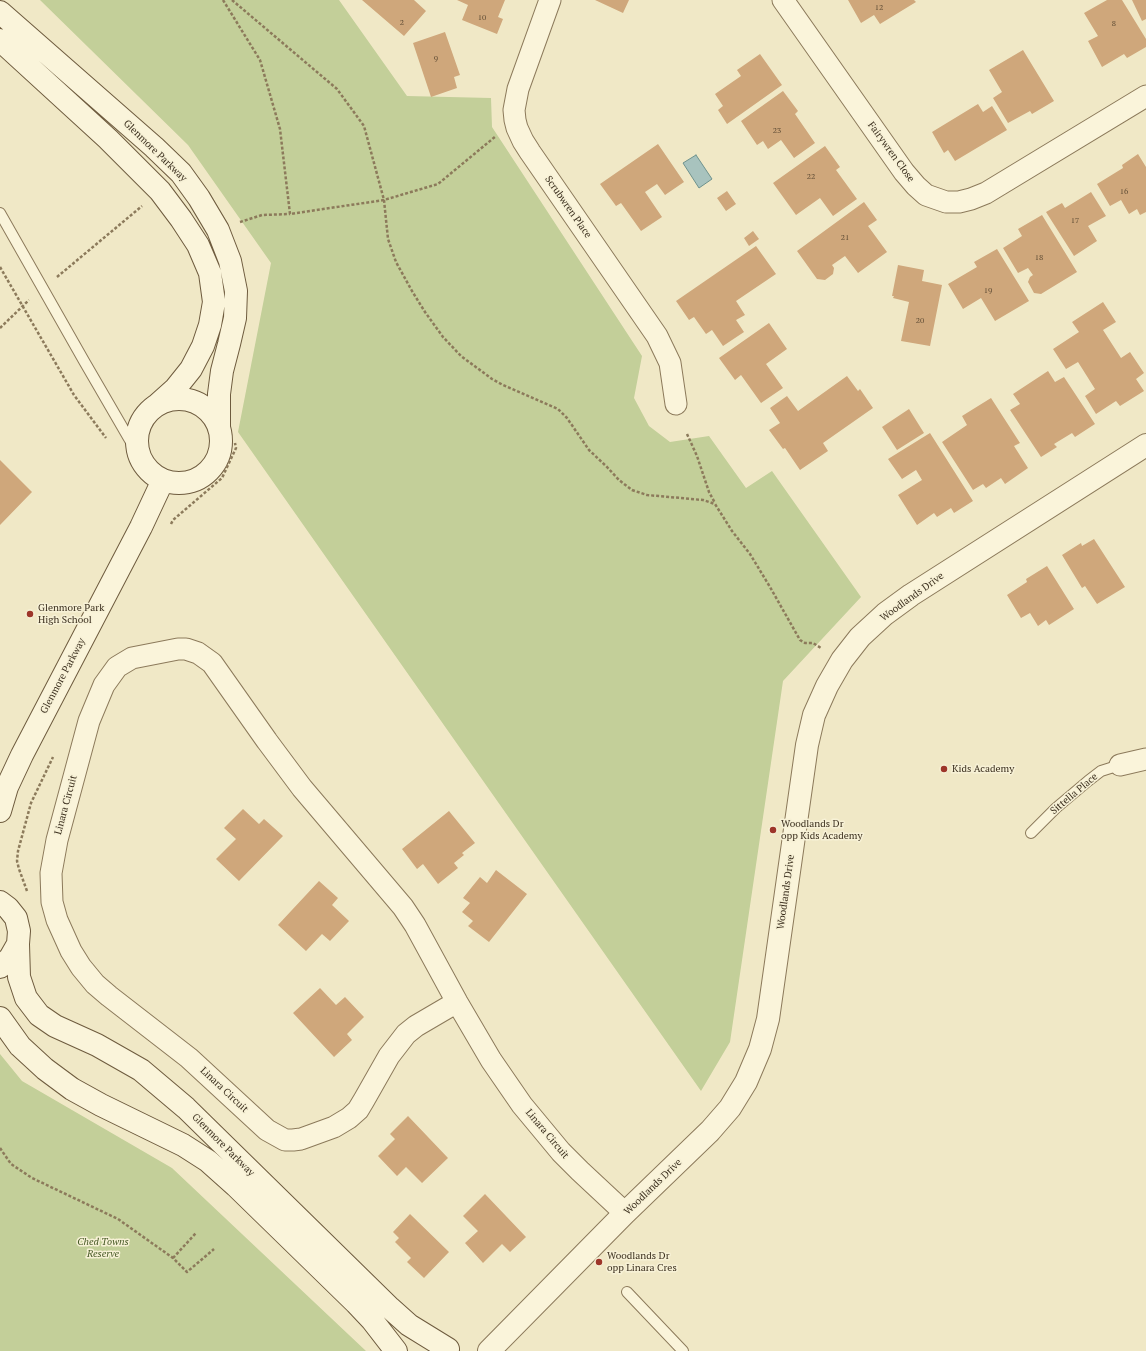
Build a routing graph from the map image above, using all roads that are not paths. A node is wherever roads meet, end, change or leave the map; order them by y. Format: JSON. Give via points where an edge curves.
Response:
{"nodes":[{"id":1,"x":550,"y":0,"type":"edge"},
{"id":2,"x":783,"y":0,"type":"edge"},
{"id":3,"x":0,"y":12,"type":"edge"},
{"id":4,"x":0,"y":40,"type":"edge"},
{"id":5,"x":1146,"y":96,"type":"edge"},
{"id":6,"x":0,"y":213,"type":"edge"},
{"id":7,"x":676,"y":404,"type":"dead end"},
{"id":8,"x":156,"y":406,"type":"junction"},
{"id":9,"x":219,"y":427,"type":"junction"},
{"id":10,"x":1146,"y":445,"type":"edge"},
{"id":11,"x":142,"y":460,"type":"junction"},
{"id":12,"x":163,"y":480,"type":"junction"},
{"id":13,"x":1146,"y":759,"type":"edge"},
{"id":14,"x":1120,"y":765,"type":"joint"},
{"id":15,"x":0,"y":811,"type":"edge"},
{"id":16,"x":1031,"y":833,"type":"dead end"},
{"id":17,"x":0,"y":902,"type":"edge"},
{"id":18,"x":18,"y":944,"type":"junction"},
{"id":19,"x":0,"y":967,"type":"edge"},
{"id":20,"x":457,"y":1002,"type":"junction"},
{"id":21,"x":0,"y":1018,"type":"edge"},
{"id":22,"x":625,"y":1213,"type":"junction"},
{"id":23,"x":627,"y":1292,"type":"dead end"},
{"id":24,"x":448,"y":1350,"type":"edge"},
{"id":25,"x":396,"y":1351,"type":"edge"},
{"id":26,"x":489,"y":1351,"type":"edge"},
{"id":27,"x":683,"y":1351,"type":"edge"}],
"edges":[{"from":1,"to":7,"type":"street","name":"Scrubwren Place","via":[[518,90],[515,120],[530,152],[657,336],[670,362]]},
{"from":2,"to":5,"type":"street","name":"Fairywren Close","via":[[904,172],[926,195],[946,202],[959,202],[986,192]]},
{"from":3,"to":9,"type":"main road","name":"Glenmore Parkway","via":[[181,173],[218,230],[230,261],[236,291],[235,318],[219,394]]},
{"from":4,"to":8,"type":"main road","via":[[108,139],[160,191],[198,245],[210,273],[214,302],[203,346],[191,369],[175,389]]},
{"from":6,"to":11,"type":"lane"},
{"from":8,"to":9,"type":"main road","via":[[180,399],[192,401],[204,407]]},
{"from":8,"to":11,"type":"main road","via":[[140,424],[137,436]]},
{"from":9,"to":12,"type":"main road","via":[[219,454],[202,476],[177,483]]},
{"from":10,"to":22,"type":"main road","name":"Woodlands Drive","via":[[911,595],[860,637],[842,660],[814,715],[807,745],[768,1019],[760,1049],[746,1082],[730,1108],[710,1131]]},
{"from":11,"to":12,"type":"main road","via":[[151,472]]},
{"from":12,"to":15,"type":"main road","name":"Glenmore Parkway","via":[[22,754]]},
{"from":13,"to":14,"type":"street","name":"Sittella Place"},
{"from":14,"to":16,"type":"lane","name":"Sittella Place","via":[[1102,771],[1088,781]]},
{"from":17,"to":18,"type":"main road","name":"Glenmore Parkway","via":[[16,918]]},
{"from":18,"to":19,"type":"main road","via":[[10,958]]},
{"from":18,"to":24,"type":"main road","name":"Glenmore Parkway","via":[[19,977],[26,998],[39,1015],[55,1026],[118,1056],[146,1074],[186,1108],[390,1308],[409,1325]]},
{"from":20,"to":20,"type":"street","name":"Linara Circuit","via":[[403,907],[302,788],[212,663],[198,653],[178,649],[132,658],[117,667],[104,685],[89,721],[57,840],[51,873],[52,902],[71,951],[81,968],[108,996],[189,1058],[267,1130],[285,1140],[301,1139],[334,1127],[349,1118],[361,1105],[389,1056],[406,1034]]},
{"from":20,"to":22,"type":"street","name":"Linara Circuit","via":[[491,1060],[541,1130],[580,1172]]},
{"from":21,"to":25,"type":"main road","name":"Glenmore Parkway","via":[[20,1046],[72,1089],[183,1145],[208,1161],[356,1303]]},
{"from":22,"to":26,"type":"main road","name":"Woodlands Drive"},
{"from":23,"to":27,"type":"lane"}]}
